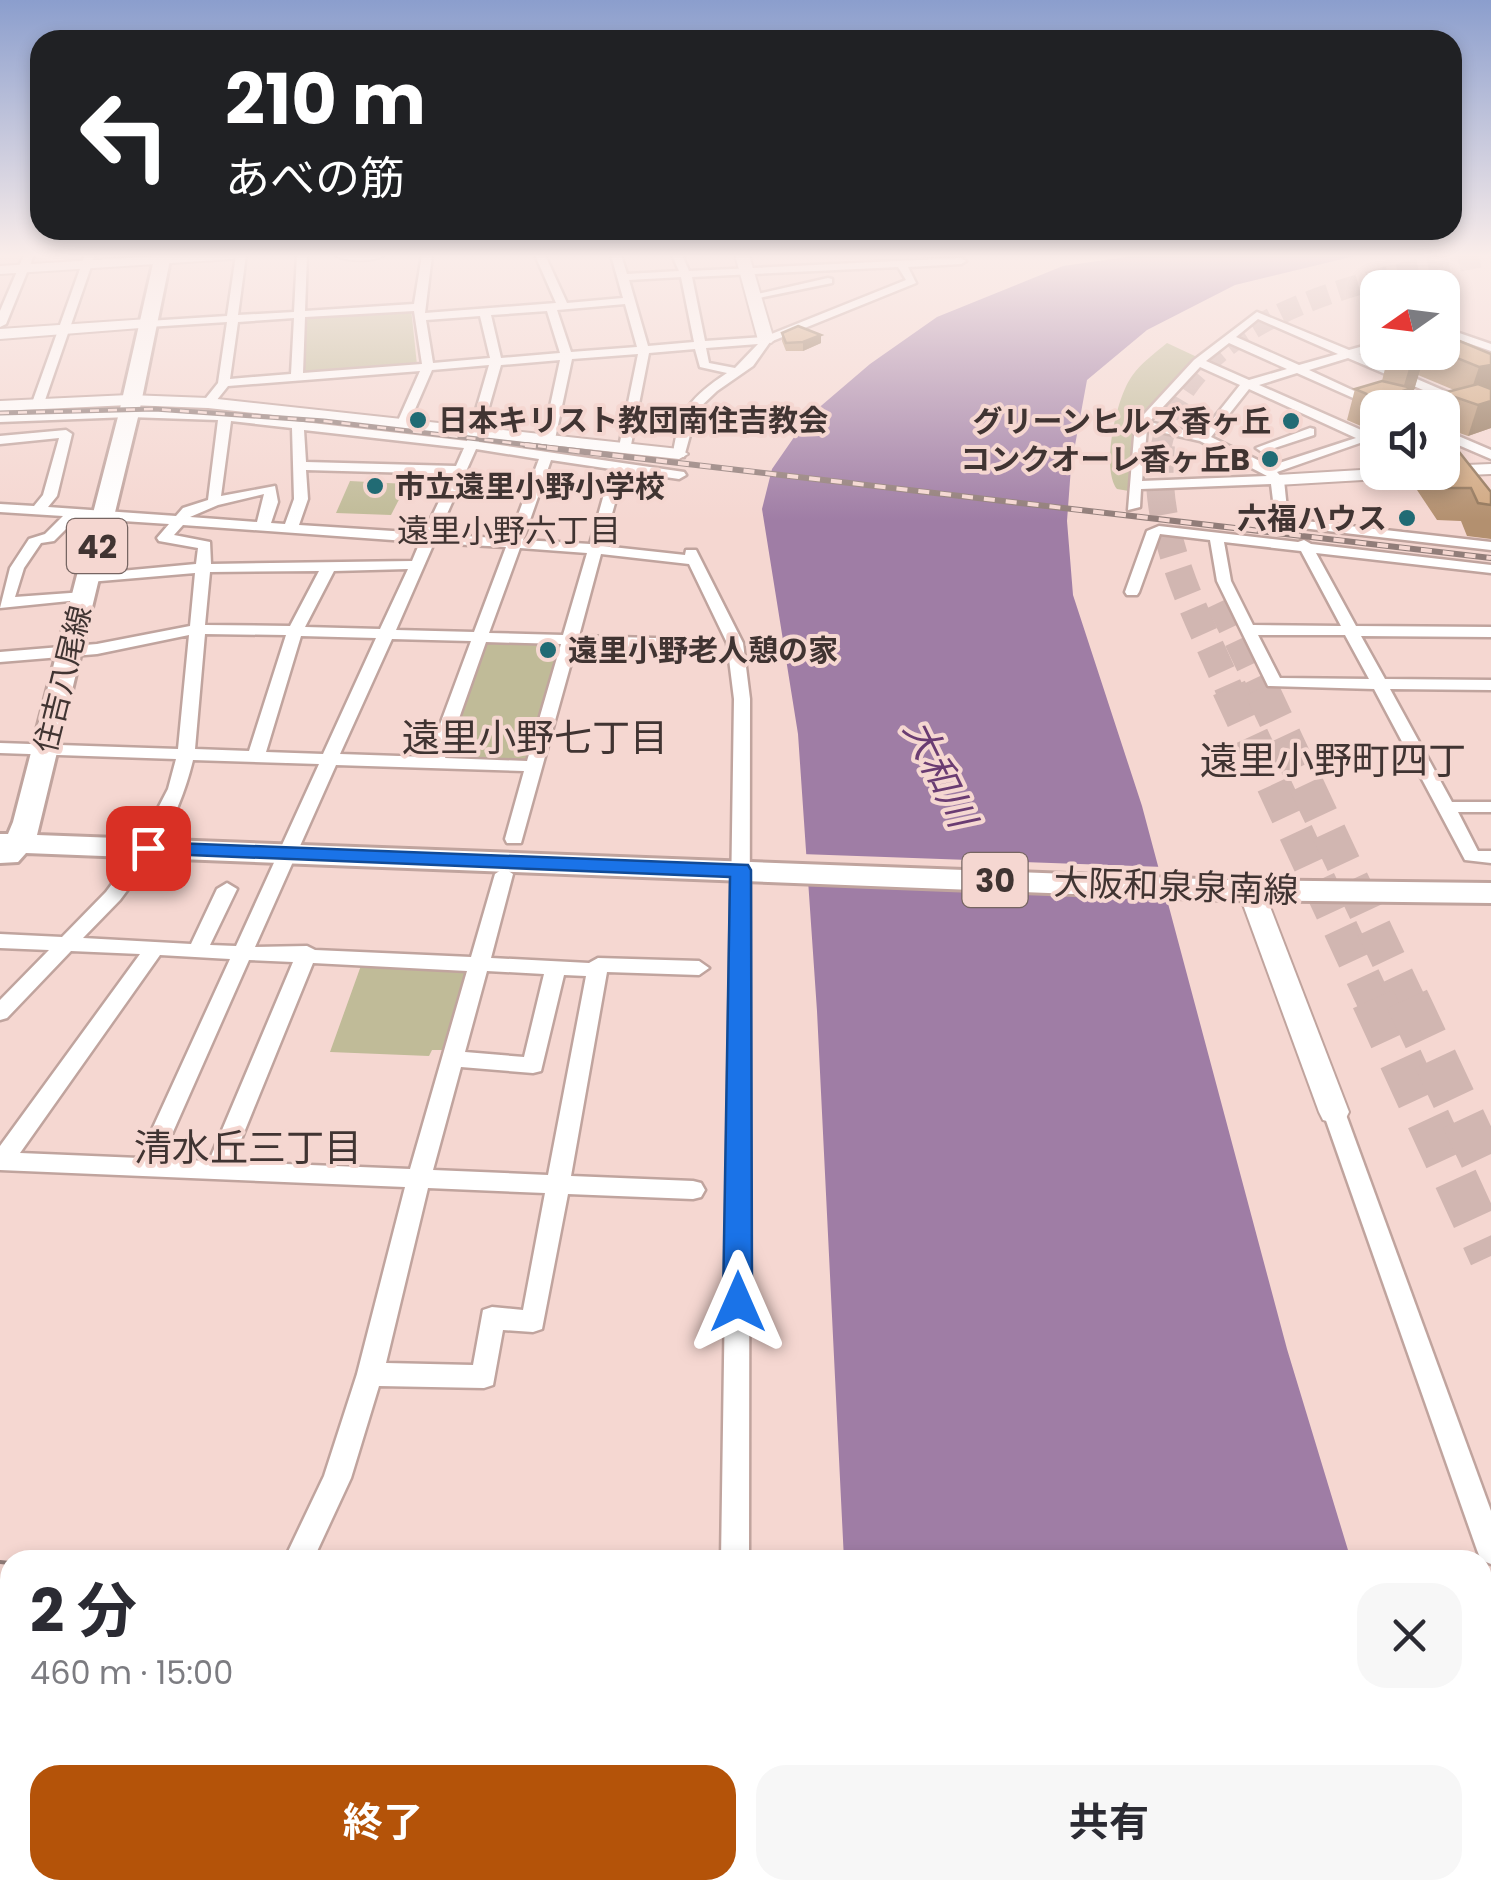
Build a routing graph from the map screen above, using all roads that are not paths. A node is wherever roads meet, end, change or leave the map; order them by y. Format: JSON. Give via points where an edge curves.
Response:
{"nodes":[{"id":1,"x":59,"y":344,"type":"edge"},
{"id":2,"x":143,"y":344,"type":"edge"},
{"id":3,"x":229,"y":344,"type":"edge"},
{"id":4,"x":298,"y":344,"type":"edge"},
{"id":5,"x":425,"y":344,"type":"edge"},
{"id":6,"x":492,"y":344,"type":"edge"},
{"id":7,"x":565,"y":344,"type":"edge"},
{"id":8,"x":642,"y":344,"type":"edge"},
{"id":9,"x":718,"y":344,"type":"edge"},
{"id":10,"x":765,"y":344,"type":"edge"},
{"id":11,"x":1221,"y":344,"type":"edge"},
{"id":12,"x":1241,"y":344,"type":"edge"},
{"id":13,"x":1319,"y":344,"type":"edge"},
{"id":14,"x":700,"y":345,"type":"junction"},
{"id":15,"x":644,"y":350,"type":"junction"},
{"id":16,"x":1360,"y":351,"type":"edge"},
{"id":17,"x":1344,"y":355,"type":"junction"},
{"id":18,"x":568,"y":356,"type":"junction"},
{"id":19,"x":496,"y":361,"type":"junction"},
{"id":20,"x":1198,"y":362,"type":"junction"},
{"id":21,"x":428,"y":366,"type":"junction"},
{"id":22,"x":1296,"y":368,"type":"junction"},
{"id":23,"x":737,"y":372,"type":"junction"},
{"id":24,"x":297,"y":377,"type":"junction"},
{"id":25,"x":224,"y":383,"type":"junction"},
{"id":26,"x":1246,"y":385,"type":"junction"},
{"id":27,"x":1360,"y":397,"type":"edge"},
{"id":28,"x":1491,"y":398,"type":"edge"},
{"id":29,"x":38,"y":403,"type":"junction"},
{"id":30,"x":208,"y":403,"type":"junction"},
{"id":31,"x":1467,"y":405,"type":"junction"},
{"id":32,"x":0,"y":406,"type":"edge"},
{"id":33,"x":129,"y":406,"type":"junction"},
{"id":34,"x":1460,"y":408,"type":"edge"},
{"id":35,"x":1491,"y":416,"type":"edge"},
{"id":36,"x":226,"y":417,"type":"junction"},
{"id":37,"x":0,"y":418,"type":"edge"},
{"id":38,"x":1141,"y":424,"type":"junction"},
{"id":39,"x":298,"y":425,"type":"junction"},
{"id":40,"x":402,"y":430,"type":"junction"},
{"id":41,"x":1310,"y":432,"type":"dead end"},
{"id":42,"x":1360,"y":432,"type":"edge"},
{"id":43,"x":475,"y":438,"type":"junction"},
{"id":44,"x":1204,"y":438,"type":"junction"},
{"id":45,"x":1292,"y":438,"type":"junction"},
{"id":46,"x":0,"y":440,"type":"edge"},
{"id":47,"x":1360,"y":441,"type":"edge"},
{"id":48,"x":1460,"y":441,"type":"edge"},
{"id":49,"x":547,"y":447,"type":"junction"},
{"id":50,"x":62,"y":448,"type":"junction"},
{"id":51,"x":625,"y":448,"type":"junction"},
{"id":52,"x":1262,"y":448,"type":"dead end"},
{"id":53,"x":0,"y":453,"type":"edge"},
{"id":54,"x":1323,"y":453,"type":"junction"},
{"id":55,"x":679,"y":454,"type":"joint"},
{"id":56,"x":1491,"y":454,"type":"edge"},
{"id":57,"x":300,"y":466,"type":"junction"},
{"id":58,"x":384,"y":468,"type":"junction"},
{"id":59,"x":618,"y":468,"type":"junction"},
{"id":60,"x":1491,"y":469,"type":"edge"},
{"id":61,"x":460,"y":470,"type":"junction"},
{"id":62,"x":1360,"y":474,"type":"edge"},
{"id":63,"x":1460,"y":474,"type":"edge"},
{"id":64,"x":679,"y":475,"type":"dead end"},
{"id":65,"x":1273,"y":476,"type":"junction"},
{"id":66,"x":1135,"y":485,"type":"junction"},
{"id":67,"x":214,"y":502,"type":"junction"},
{"id":68,"x":1133,"y":507,"type":"dead end"},
{"id":69,"x":0,"y":508,"type":"edge"},
{"id":70,"x":38,"y":510,"type":"junction"},
{"id":71,"x":74,"y":514,"type":"junction"},
{"id":72,"x":104,"y":516,"type":"junction"},
{"id":73,"x":178,"y":521,"type":"junction"},
{"id":74,"x":262,"y":528,"type":"junction"},
{"id":75,"x":290,"y":528,"type":"junction"},
{"id":76,"x":1216,"y":537,"type":"junction"},
{"id":77,"x":430,"y":538,"type":"junction"},
{"id":78,"x":514,"y":544,"type":"junction"},
{"id":79,"x":1304,"y":544,"type":"junction"},
{"id":80,"x":1491,"y":546,"type":"edge"},
{"id":81,"x":596,"y":548,"type":"junction"},
{"id":82,"x":329,"y":566,"type":"junction"},
{"id":83,"x":418,"y":566,"type":"junction"},
{"id":84,"x":17,"y":568,"type":"junction"},
{"id":85,"x":204,"y":568,"type":"junction"},
{"id":86,"x":1491,"y":569,"type":"edge"},
{"id":87,"x":0,"y":570,"type":"edge"},
{"id":88,"x":87,"y":587,"type":"junction"},
{"id":89,"x":1132,"y":592,"type":"dead end"},
{"id":90,"x":3,"y":602,"type":"edge"},
{"id":91,"x":197,"y":629,"type":"junction"},
{"id":92,"x":1247,"y":630,"type":"junction"},
{"id":93,"x":1348,"y":630,"type":"junction"},
{"id":94,"x":295,"y":631,"type":"junction"},
{"id":95,"x":1491,"y":632,"type":"edge"},
{"id":96,"x":386,"y":634,"type":"junction"},
{"id":97,"x":480,"y":637,"type":"junction"},
{"id":98,"x":570,"y":640,"type":"junction"},
{"id":99,"x":691,"y":644,"type":"dead end"},
{"id":100,"x":70,"y":652,"type":"junction"},
{"id":101,"x":0,"y":657,"type":"edge"},
{"id":102,"x":1377,"y":684,"type":"junction"},
{"id":103,"x":1491,"y":686,"type":"edge"},
{"id":104,"x":0,"y":748,"type":"edge"},
{"id":105,"x":46,"y":749,"type":"junction"},
{"id":106,"x":186,"y":753,"type":"junction"},
{"id":107,"x":256,"y":756,"type":"junction"},
{"id":108,"x":328,"y":759,"type":"junction"},
{"id":109,"x":436,"y":761,"type":"junction"},
{"id":110,"x":534,"y":766,"type":"junction"},
{"id":111,"x":1491,"y":807,"type":"edge"},
{"id":112,"x":1446,"y":808,"type":"junction"},
{"id":113,"x":514,"y":839,"type":"dead end"},
{"id":114,"x":9,"y":842,"type":"edge"},
{"id":115,"x":150,"y":843,"type":"junction"},
{"id":116,"x":289,"y":847,"type":"junction"},
{"id":117,"x":752,"y":865,"type":"junction"},
{"id":118,"x":1485,"y":865,"type":"edge"},
{"id":119,"x":504,"y":874,"type":"dead end"},
{"id":120,"x":1240,"y":887,"type":"junction"},
{"id":121,"x":227,"y":888,"type":"dead end"},
{"id":122,"x":1491,"y":893,"type":"edge"},
{"id":123,"x":0,"y":941,"type":"edge"},
{"id":124,"x":67,"y":943,"type":"junction"},
{"id":125,"x":155,"y":948,"type":"junction"},
{"id":126,"x":198,"y":949,"type":"junction"},
{"id":127,"x":242,"y":950,"type":"junction"},
{"id":128,"x":308,"y":953,"type":"junction"},
{"id":129,"x":480,"y":962,"type":"junction"},
{"id":130,"x":556,"y":968,"type":"junction"},
{"id":131,"x":699,"y":968,"type":"dead end"},
{"id":132,"x":597,"y":970,"type":"junction"},
{"id":133,"x":0,"y":1013,"type":"edge"},
{"id":134,"x":454,"y":1059,"type":"junction"},
{"id":135,"x":1334,"y":1112,"type":"joint"},
{"id":136,"x":1,"y":1161,"type":"edge"},
{"id":137,"x":146,"y":1167,"type":"junction"},
{"id":138,"x":217,"y":1170,"type":"junction"},
{"id":139,"x":419,"y":1179,"type":"junction"},
{"id":140,"x":559,"y":1184,"type":"junction"},
{"id":141,"x":693,"y":1190,"type":"dead end"},
{"id":142,"x":370,"y":1374,"type":"junction"},
{"id":143,"x":1482,"y":1505,"type":"edge"},
{"id":144,"x":303,"y":1550,"type":"edge"},
{"id":145,"x":735,"y":1550,"type":"edge"},
{"id":146,"x":1491,"y":1550,"type":"edge"}],
"edges":[{"from":1,"to":29,"type":"street"},
{"from":2,"to":33,"type":"main road","name":"住吉八尾線","number":"42"},
{"from":3,"to":25,"type":"street"},
{"from":4,"to":24,"type":"street"},
{"from":5,"to":21,"type":"street"},
{"from":6,"to":19,"type":"street"},
{"from":7,"to":18,"type":"street"},
{"from":8,"to":15,"type":"street"},
{"from":9,"to":14,"type":"street"},
{"from":10,"to":23,"type":"street"},
{"from":11,"to":20,"type":"street"},
{"from":12,"to":22,"type":"street"},
{"from":13,"to":17,"type":"street"},
{"from":14,"to":15,"type":"street"},
{"from":14,"to":23,"type":"street","via":[[704,365]]},
{"from":15,"to":18,"type":"street"},
{"from":15,"to":51,"type":"street"},
{"from":16,"to":17,"type":"street"},
{"from":17,"to":22,"type":"street"},
{"from":17,"to":31,"type":"street"},
{"from":18,"to":19,"type":"street"},
{"from":18,"to":49,"type":"street"},
{"from":19,"to":21,"type":"street"},
{"from":19,"to":43,"type":"street"},
{"from":20,"to":26,"type":"street"},
{"from":20,"to":38,"type":"street"},
{"from":21,"to":24,"type":"street"},
{"from":21,"to":40,"type":"street"},
{"from":22,"to":26,"type":"street"},
{"from":22,"to":27,"type":"street"},
{"from":23,"to":55,"type":"street","via":[[706,392],[685,420]]},
{"from":24,"to":25,"type":"street"},
{"from":25,"to":30,"type":"street"},
{"from":26,"to":42,"type":"street"},
{"from":26,"to":44,"type":"street"},
{"from":28,"to":31,"type":"street"},
{"from":29,"to":32,"type":"street"},
{"from":29,"to":33,"type":"street"},
{"from":30,"to":33,"type":"street"},
{"from":30,"to":40,"type":"street"},
{"from":31,"to":34,"type":"street"},
{"from":31,"to":35,"type":"street"},
{"from":33,"to":36,"type":"street"},
{"from":33,"to":37,"type":"street"},
{"from":33,"to":72,"type":"main road","name":"住吉八尾線","number":"42"},
{"from":36,"to":39,"type":"street"},
{"from":36,"to":67,"type":"street"},
{"from":38,"to":44,"type":"street"},
{"from":38,"to":66,"type":"street"},
{"from":39,"to":40,"type":"street"},
{"from":39,"to":57,"type":"street"},
{"from":40,"to":43,"type":"street"},
{"from":40,"to":58,"type":"street"},
{"from":41,"to":45,"type":"street"},
{"from":43,"to":49,"type":"street"},
{"from":43,"to":61,"type":"street"},
{"from":44,"to":65,"type":"street"},
{"from":45,"to":52,"type":"street"},
{"from":45,"to":54,"type":"street"},
{"from":46,"to":50,"type":"street","via":[[66,434]]},
{"from":47,"to":54,"type":"street"},
{"from":48,"to":56,"type":"street"},
{"from":49,"to":51,"type":"street"},
{"from":49,"to":59,"type":"street"},
{"from":49,"to":78,"type":"street"},
{"from":50,"to":53,"type":"street"},
{"from":50,"to":70,"type":"street","via":[[50,496]]},
{"from":51,"to":55,"type":"street"},
{"from":54,"to":65,"type":"street"},
{"from":57,"to":58,"type":"street"},
{"from":57,"to":75,"type":"street","via":[[301,499]]},
{"from":58,"to":61,"type":"street"},
{"from":59,"to":64,"type":"street"},
{"from":59,"to":81,"type":"street"},
{"from":60,"to":63,"type":"street"},
{"from":61,"to":77,"type":"street"},
{"from":62,"to":65,"type":"street"},
{"from":65,"to":66,"type":"street"},
{"from":65,"to":80,"type":"street","via":[[1281,522]]},
{"from":66,"to":68,"type":"street"},
{"from":67,"to":73,"type":"street"},
{"from":67,"to":74,"type":"street","via":[[270,489]]},
{"from":69,"to":70,"type":"street"},
{"from":70,"to":71,"type":"street"},
{"from":71,"to":72,"type":"street"},
{"from":71,"to":84,"type":"street","via":[[49,538],[36,540]]},
{"from":72,"to":73,"type":"street"},
{"from":72,"to":88,"type":"main road","name":"住吉八尾線","number":"42"},
{"from":73,"to":74,"type":"street"},
{"from":73,"to":85,"type":"street","via":[[164,538],[205,545]]},
{"from":74,"to":75,"type":"street"},
{"from":75,"to":77,"type":"street"},
{"from":76,"to":79,"type":"street"},
{"from":76,"to":89,"type":"street","via":[[1154,531]]},
{"from":76,"to":92,"type":"street","via":[[1224,581]]},
{"from":77,"to":78,"type":"street"},
{"from":77,"to":83,"type":"street"},
{"from":78,"to":81,"type":"street"},
{"from":78,"to":97,"type":"street"},
{"from":79,"to":86,"type":"street"},
{"from":79,"to":93,"type":"street"},
{"from":81,"to":98,"type":"street"},
{"from":81,"to":117,"type":"street","via":[[693,556],[728,625],[740,671]]},
{"from":82,"to":83,"type":"street"},
{"from":82,"to":85,"type":"street"},
{"from":82,"to":94,"type":"street"},
{"from":83,"to":96,"type":"street"},
{"from":84,"to":87,"type":"street"},
{"from":84,"to":90,"type":"street"},
{"from":85,"to":88,"type":"street"},
{"from":85,"to":91,"type":"street"},
{"from":88,"to":90,"type":"street"},
{"from":88,"to":100,"type":"main road","name":"住吉八尾線","number":"42"},
{"from":91,"to":94,"type":"street"},
{"from":91,"to":100,"type":"street"},
{"from":91,"to":106,"type":"street"},
{"from":92,"to":93,"type":"street"},
{"from":92,"to":102,"type":"street","via":[[1274,683]]},
{"from":93,"to":95,"type":"street"},
{"from":93,"to":102,"type":"street"},
{"from":94,"to":96,"type":"street"},
{"from":94,"to":107,"type":"street"},
{"from":96,"to":97,"type":"street"},
{"from":96,"to":108,"type":"street"},
{"from":97,"to":98,"type":"street"},
{"from":97,"to":109,"type":"street"},
{"from":98,"to":99,"type":"street"},
{"from":98,"to":110,"type":"street"},
{"from":100,"to":101,"type":"street"},
{"from":100,"to":105,"type":"main road","name":"住吉八尾線","number":"42"},
{"from":102,"to":103,"type":"street"},
{"from":102,"to":112,"type":"street"},
{"from":104,"to":105,"type":"street"},
{"from":105,"to":106,"type":"street"},
{"from":105,"to":114,"type":"main road","name":"住吉八尾線","number":"42"},
{"from":106,"to":107,"type":"street"},
{"from":106,"to":115,"type":"street","via":[[177,789]]},
{"from":107,"to":108,"type":"street"},
{"from":108,"to":109,"type":"street"},
{"from":108,"to":116,"type":"street"},
{"from":109,"to":110,"type":"street"},
{"from":110,"to":113,"type":"street"},
{"from":111,"to":112,"type":"street"},
{"from":112,"to":118,"type":"street"},
{"from":114,"to":115,"type":"main road","number":"30"},
{"from":115,"to":116,"type":"main road","number":"30"},
{"from":115,"to":124,"type":"street","via":[[113,896]]},
{"from":116,"to":117,"type":"main road","number":"30"},
{"from":116,"to":127,"type":"street"},
{"from":117,"to":120,"type":"main road","name":"大阪和泉泉南線","number":"30"},
{"from":117,"to":145,"type":"street"},
{"from":118,"to":120,"type":"main road","name":"大阪和泉泉南線","number":"30"},
{"from":119,"to":129,"type":"street"},
{"from":120,"to":122,"type":"main road","name":"大阪和泉泉南線","number":"30"},
{"from":120,"to":135,"type":"street"},
{"from":121,"to":126,"type":"street"},
{"from":123,"to":124,"type":"street"},
{"from":124,"to":125,"type":"street"},
{"from":124,"to":133,"type":"street"},
{"from":125,"to":126,"type":"street"},
{"from":125,"to":136,"type":"street"},
{"from":126,"to":127,"type":"street"},
{"from":127,"to":128,"type":"street"},
{"from":127,"to":137,"type":"street"},
{"from":128,"to":129,"type":"street"},
{"from":128,"to":138,"type":"street"},
{"from":129,"to":130,"type":"street"},
{"from":129,"to":134,"type":"street"},
{"from":130,"to":132,"type":"street"},
{"from":130,"to":134,"type":"street","via":[[533,1065]]},
{"from":131,"to":132,"type":"street"},
{"from":132,"to":140,"type":"street"},
{"from":134,"to":139,"type":"street"},
{"from":135,"to":143,"type":"street"},
{"from":136,"to":137,"type":"street"},
{"from":137,"to":138,"type":"street"},
{"from":138,"to":139,"type":"street"},
{"from":139,"to":140,"type":"street"},
{"from":139,"to":142,"type":"street"},
{"from":140,"to":141,"type":"street"},
{"from":140,"to":142,"type":"street","via":[[532,1321],[492,1318],[484,1377]]},
{"from":142,"to":144,"type":"street","via":[[338,1478]]},
{"from":143,"to":146,"type":"street"}]}
